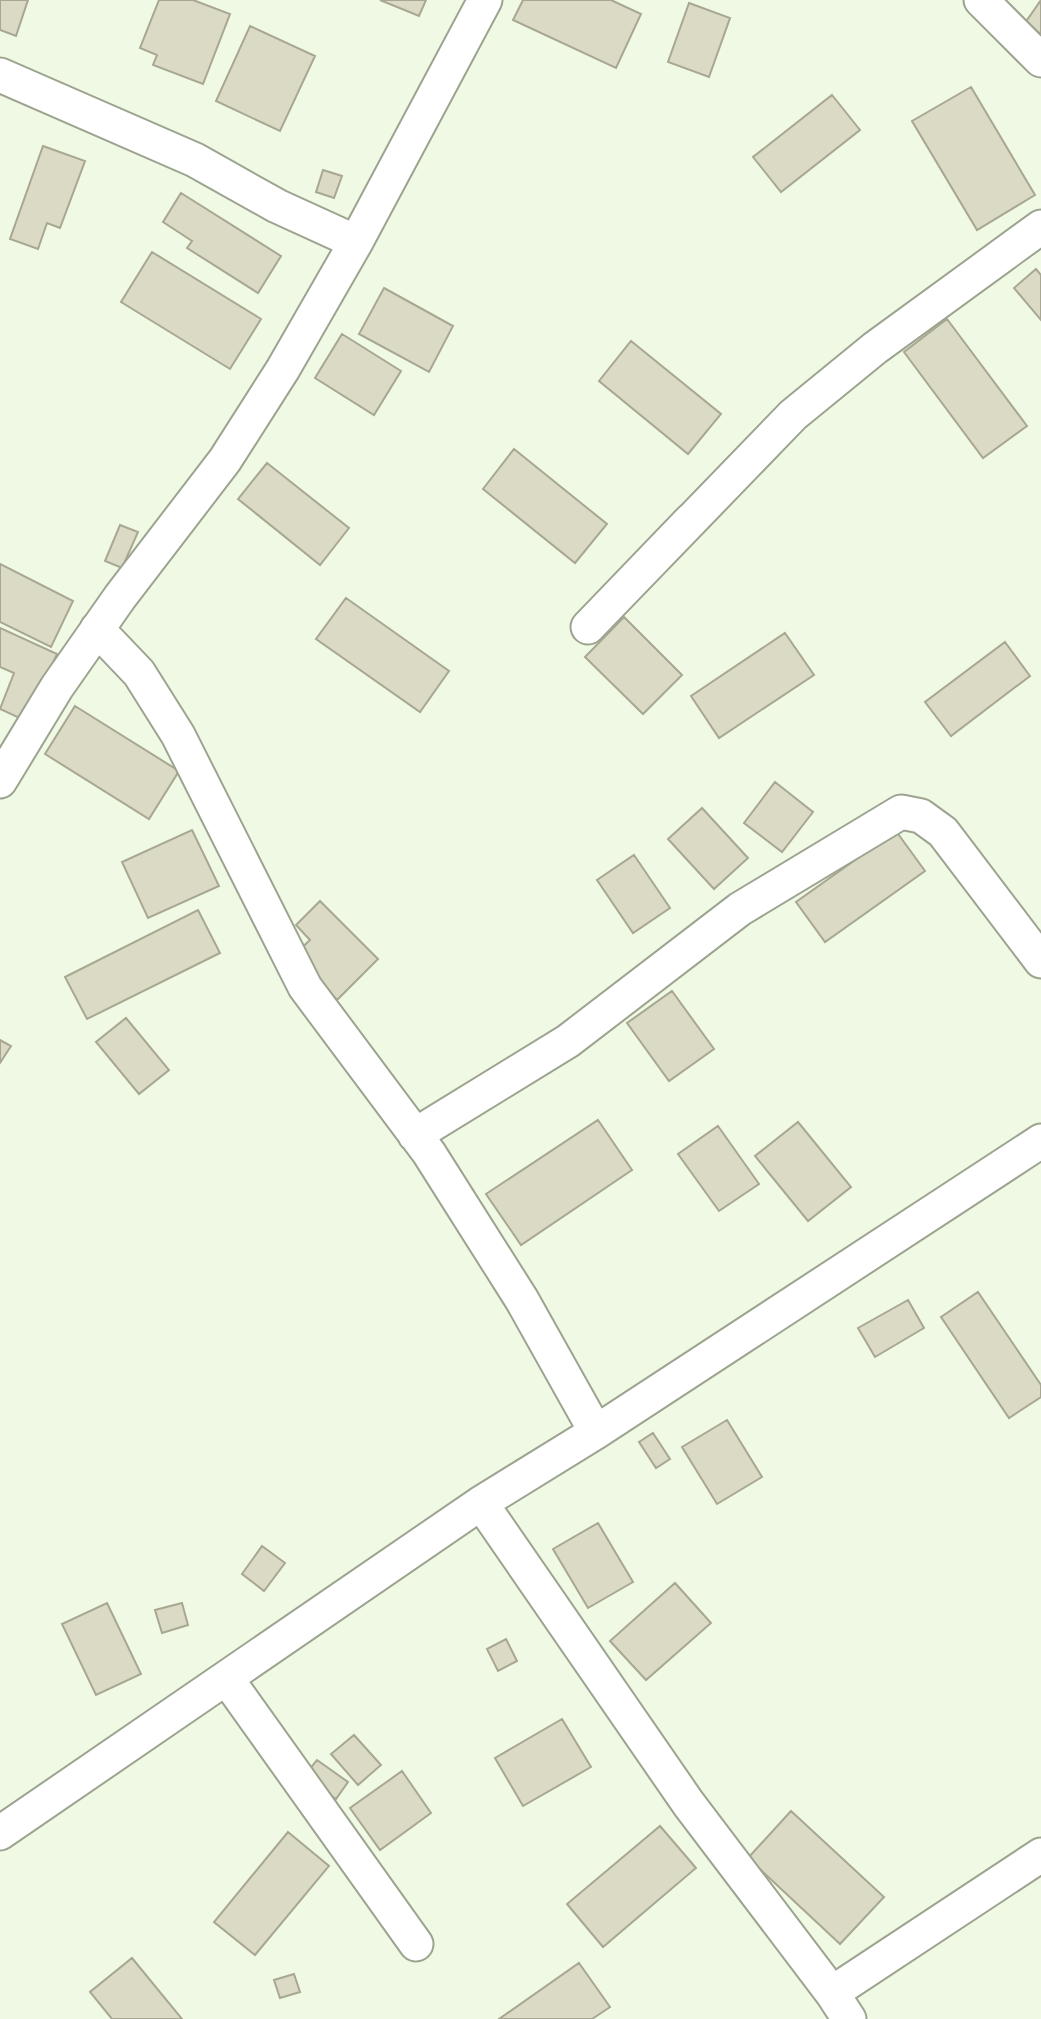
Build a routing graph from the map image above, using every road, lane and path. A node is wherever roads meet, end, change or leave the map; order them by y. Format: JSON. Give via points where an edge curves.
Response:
{"nodes":[{"id":1,"x":485,"y":0,"type":"edge"},
{"id":2,"x":981,"y":0,"type":"edge"},
{"id":3,"x":1041,"y":60,"type":"edge"},
{"id":4,"x":0,"y":75,"type":"edge"},
{"id":5,"x":1041,"y":227,"type":"edge"},
{"id":6,"x":356,"y":242,"type":"junction"},
{"id":7,"x":691,"y":520,"type":"dead end"},
{"id":8,"x":643,"y":577,"type":"dead end"},
{"id":9,"x":588,"y":627,"type":"junction"},
{"id":10,"x":97,"y":629,"type":"junction"},
{"id":11,"x":10,"y":744,"type":"edge"},
{"id":12,"x":0,"y":781,"type":"edge"},
{"id":13,"x":1041,"y":961,"type":"edge"},
{"id":14,"x":415,"y":1135,"type":"junction"},
{"id":15,"x":1041,"y":1141,"type":"edge"},
{"id":16,"x":596,"y":1432,"type":"junction"},
{"id":17,"x":481,"y":1503,"type":"junction"},
{"id":18,"x":227,"y":1679,"type":"junction"},
{"id":19,"x":3,"y":1823,"type":"edge"},
{"id":20,"x":1041,"y":1855,"type":"edge"},
{"id":21,"x":416,"y":1944,"type":"dead end"},
{"id":22,"x":841,"y":2006,"type":"edge"}],
"edges":[{"from":1,"to":6,"type":"street"},
{"from":2,"to":3,"type":"street"},
{"from":4,"to":6,"type":"street","via":[[195,160],[277,206]]},
{"from":5,"to":9,"type":"street","via":[[875,348],[793,415]]},
{"from":6,"to":10,"type":"street","via":[[225,460]]},
{"from":7,"to":9,"type":"street"},
{"from":8,"to":9,"type":"street"},
{"from":10,"to":11,"type":"street"},
{"from":10,"to":14,"type":"street","via":[[139,673],[178,735],[305,987]]},
{"from":11,"to":12,"type":"street"},
{"from":13,"to":14,"type":"street","via":[[943,832],[921,816],[901,812],[740,909],[568,1041]]},
{"from":14,"to":16,"type":"street","via":[[522,1300]]},
{"from":15,"to":16,"type":"street"},
{"from":16,"to":17,"type":"street"},
{"from":17,"to":18,"type":"street"},
{"from":17,"to":22,"type":"street","via":[[688,1803]]},
{"from":18,"to":19,"type":"street"},
{"from":18,"to":21,"type":"street"},
{"from":20,"to":22,"type":"street"}]}
